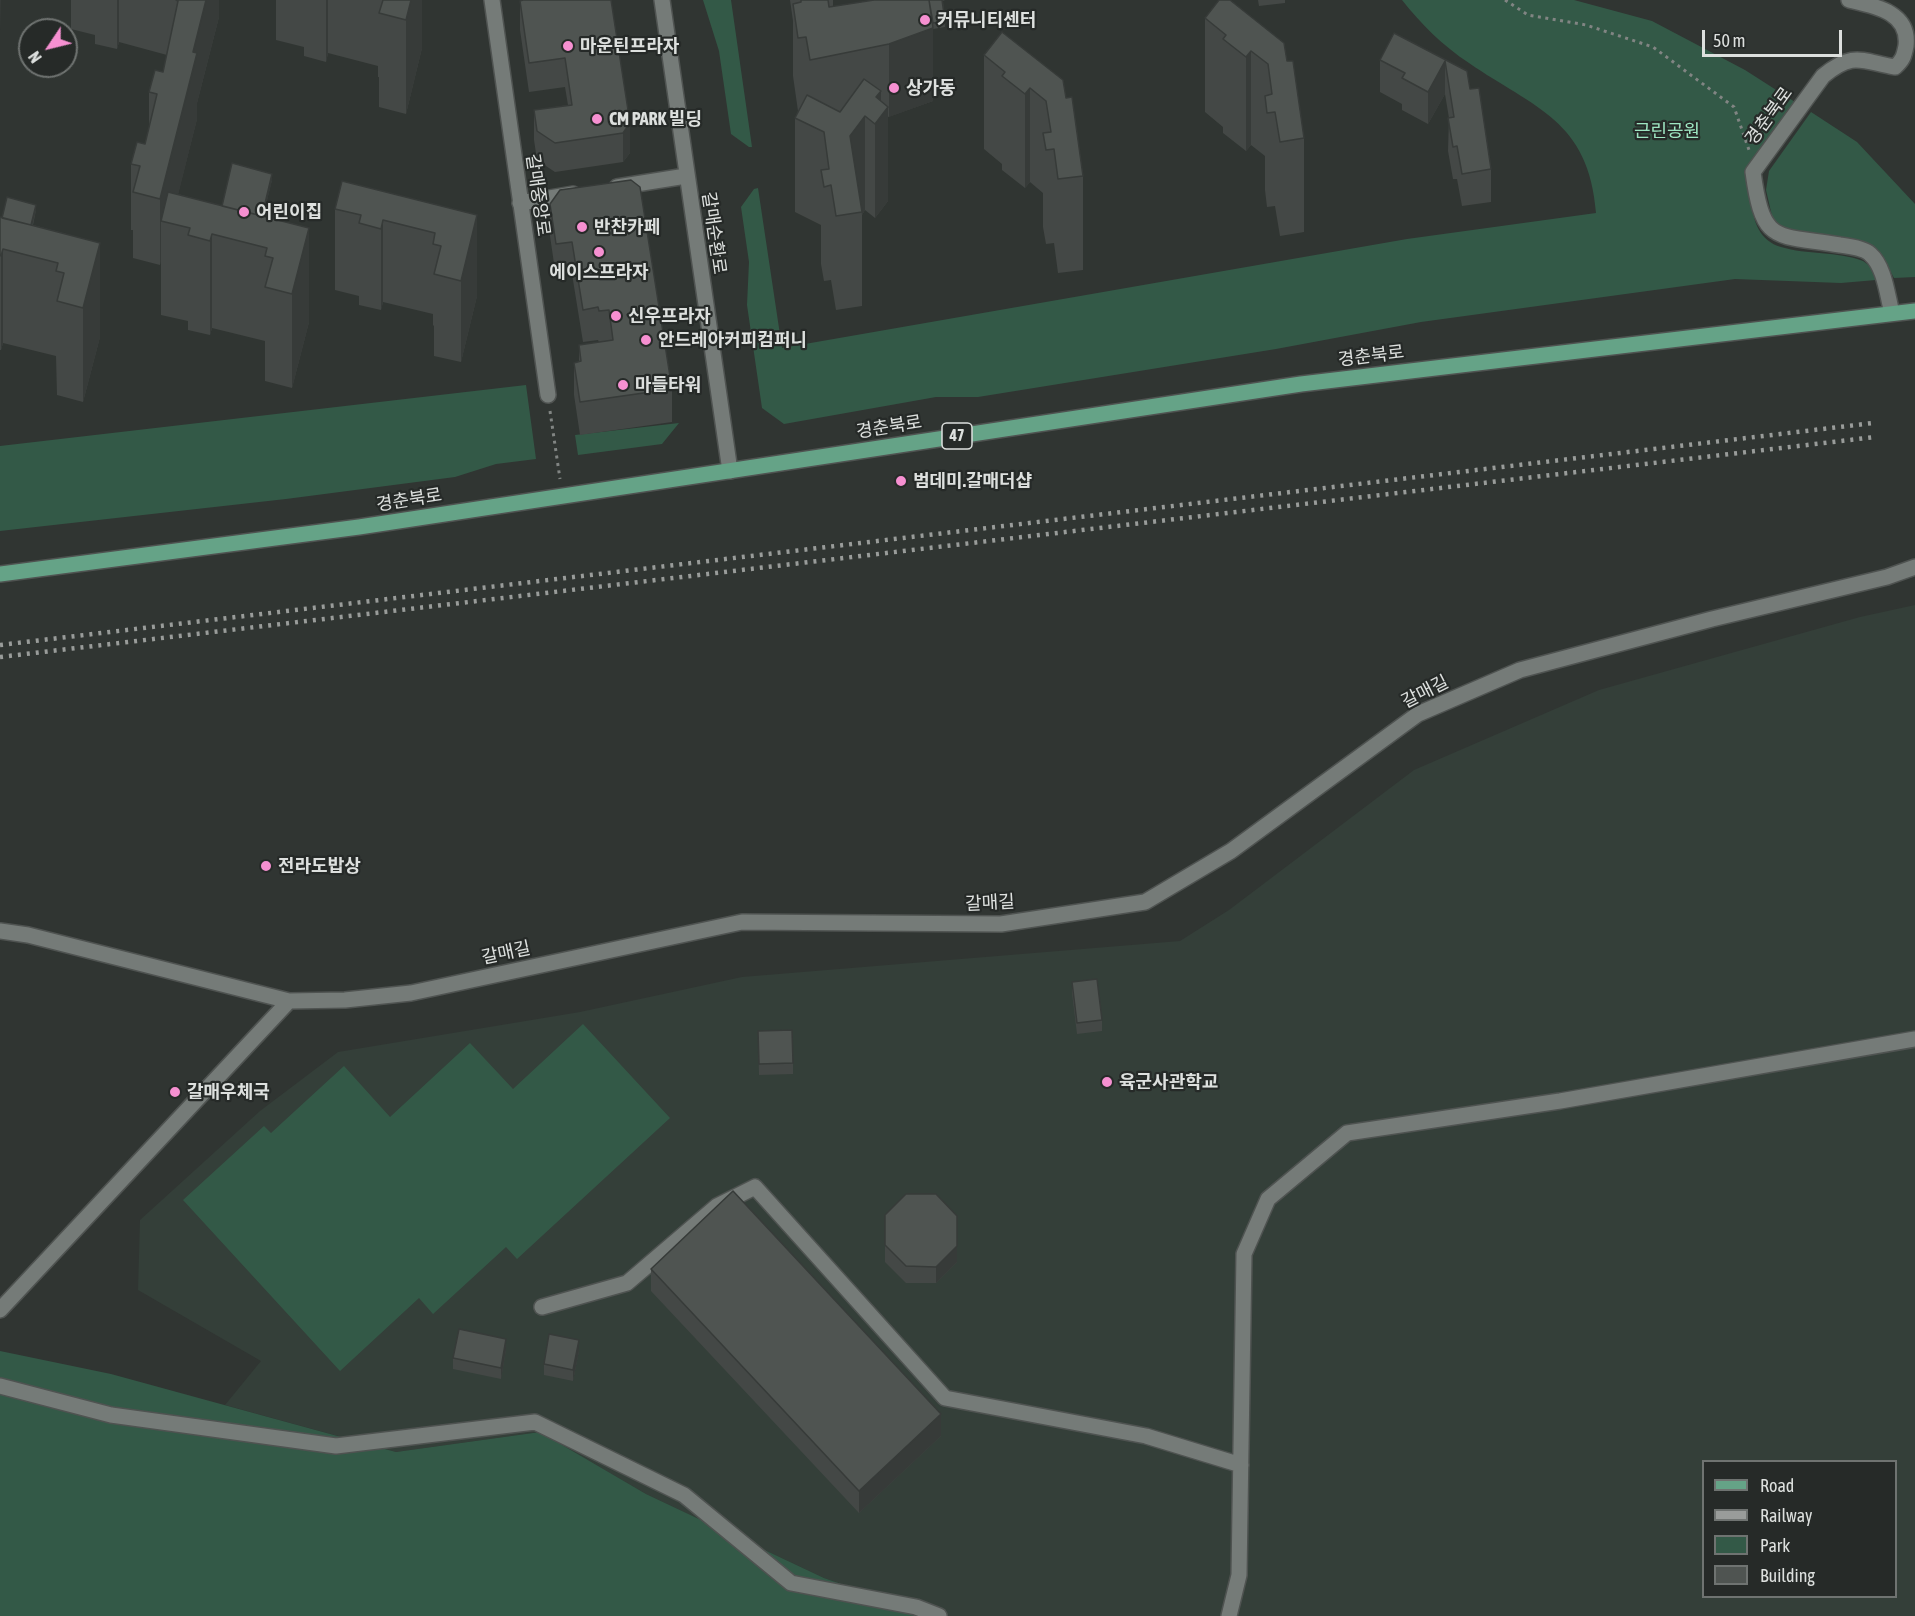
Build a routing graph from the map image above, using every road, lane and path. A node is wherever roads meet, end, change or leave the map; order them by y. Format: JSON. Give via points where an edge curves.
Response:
{"nodes":[{"id":1,"x":492,"y":0,"type":"edge"},
{"id":2,"x":662,"y":0,"type":"edge"},
{"id":3,"x":1505,"y":0,"type":"edge"},
{"id":4,"x":1849,"y":0,"type":"edge"},
{"id":5,"x":1755,"y":169,"type":"junction"},
{"id":6,"x":686,"y":176,"type":"junction"},
{"id":7,"x":520,"y":203,"type":"junction"},
{"id":8,"x":1915,"y":311,"type":"edge"},
{"id":9,"x":1892,"y":313,"type":"junction"},
{"id":10,"x":548,"y":394,"type":"joint"},
{"id":11,"x":730,"y":471,"type":"junction"},
{"id":12,"x":563,"y":494,"type":"junction"},
{"id":13,"x":1915,"y":567,"type":"edge"},
{"id":14,"x":0,"y":574,"type":"edge"},
{"id":15,"x":0,"y":932,"type":"edge"},
{"id":16,"x":289,"y":1001,"type":"junction"},
{"id":17,"x":1915,"y":1039,"type":"edge"},
{"id":18,"x":542,"y":1307,"type":"dead end"},
{"id":19,"x":0,"y":1310,"type":"edge"},
{"id":20,"x":0,"y":1386,"type":"edge"},
{"id":21,"x":1241,"y":1465,"type":"junction"},
{"id":22,"x":939,"y":1616,"type":"edge"},
{"id":23,"x":1229,"y":1616,"type":"edge"}],
"edges":[{"from":1,"to":7,"type":"street","name":"갈매중앙로"},
{"from":2,"to":6,"type":"street","name":"갈매순환로"},
{"from":3,"to":5,"type":"path","via":[[1528,15],[1586,25],[1653,47],[1734,107]]},
{"from":4,"to":5,"type":"street","name":"경춘북로","via":[[1892,13],[1903,24],[1907,38],[1904,59],[1895,66],[1862,58],[1836,65],[1823,76]]},
{"from":5,"to":9,"type":"street","name":"경춘북로","via":[[1757,203],[1766,226],[1778,235],[1869,252],[1879,266]]},
{"from":6,"to":7,"type":"street"},
{"from":6,"to":11,"type":"street","name":"갈매순환로"},
{"from":7,"to":10,"type":"street","name":"갈매중앙로"},
{"from":8,"to":9,"type":"main road","name":"경춘북로","number":"47"},
{"from":9,"to":11,"type":"main road","name":"경춘북로","number":"47","via":[[1301,384]]},
{"from":10,"to":12,"type":"path"},
{"from":11,"to":12,"type":"main road","name":"경춘북로","number":"47"},
{"from":12,"to":14,"type":"main road","name":"경춘북로","number":"47","via":[[359,527]]},
{"from":13,"to":16,"type":"street","name":"갈매길","via":[[1520,670],[1418,714],[1231,851],[1145,902],[1001,924],[742,922],[411,993]]},
{"from":15,"to":16,"type":"street","name":"갈매길","via":[[28,935]]},
{"from":16,"to":19,"type":"street"},
{"from":17,"to":21,"type":"street","via":[[1560,1101],[1347,1133],[1268,1199],[1244,1254]]},
{"from":18,"to":21,"type":"street","via":[[627,1283],[717,1206],[755,1187],[945,1398],[1146,1436]]},
{"from":20,"to":22,"type":"street","via":[[111,1415],[336,1446],[535,1422],[684,1495],[791,1583],[916,1607]]},
{"from":21,"to":23,"type":"street","via":[[1239,1575]]}]}
